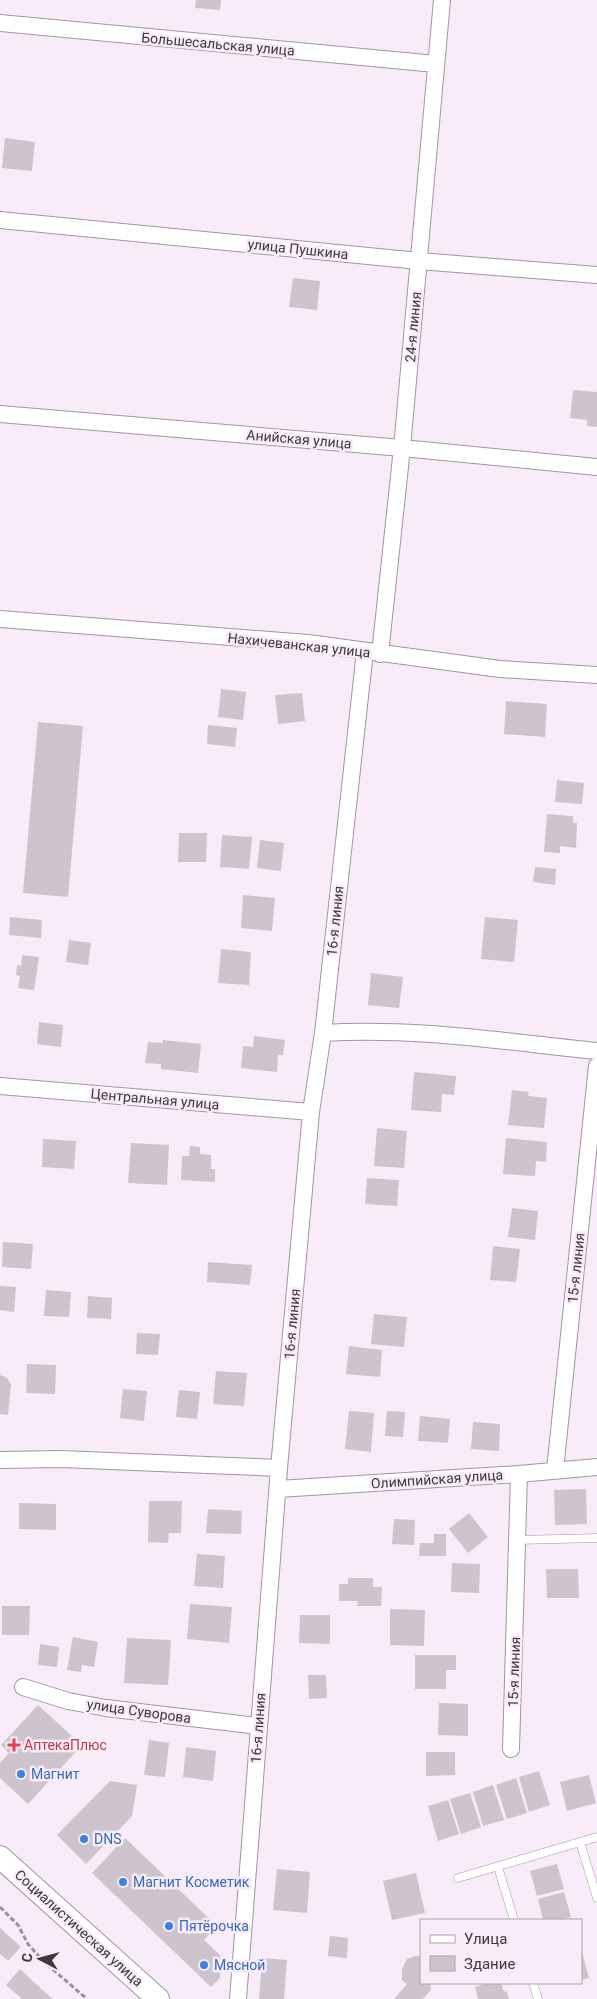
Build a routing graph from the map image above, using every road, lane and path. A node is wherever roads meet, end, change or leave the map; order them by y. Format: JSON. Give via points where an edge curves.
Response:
{"nodes":[{"id":1,"x":442,"y":0,"type":"edge"},
{"id":2,"x":0,"y":23,"type":"edge"},
{"id":3,"x":436,"y":64,"type":"junction"},
{"id":4,"x":0,"y":220,"type":"edge"},
{"id":5,"x":419,"y":261,"type":"junction"},
{"id":6,"x":597,"y":275,"type":"edge"},
{"id":7,"x":0,"y":414,"type":"edge"},
{"id":8,"x":402,"y":448,"type":"junction"},
{"id":9,"x":597,"y":467,"type":"edge"},
{"id":10,"x":0,"y":618,"type":"edge"},
{"id":11,"x":372,"y":652,"type":"junction"},
{"id":12,"x":597,"y":675,"type":"edge"},
{"id":13,"x":323,"y":1033,"type":"junction"},
{"id":14,"x":597,"y":1051,"type":"edge"},
{"id":15,"x":597,"y":1066,"type":"edge"},
{"id":16,"x":0,"y":1086,"type":"edge"},
{"id":17,"x":311,"y":1112,"type":"junction"},
{"id":18,"x":0,"y":1460,"type":"edge"},
{"id":19,"x":597,"y":1467,"type":"edge"},
{"id":20,"x":279,"y":1468,"type":"junction"},
{"id":21,"x":555,"y":1470,"type":"junction"},
{"id":22,"x":519,"y":1474,"type":"junction"},
{"id":23,"x":278,"y":1489,"type":"junction"},
{"id":24,"x":597,"y":1538,"type":"edge"},
{"id":25,"x":517,"y":1540,"type":"junction"},
{"id":26,"x":23,"y":1687,"type":"dead end"},
{"id":27,"x":258,"y":1726,"type":"junction"},
{"id":28,"x":511,"y":1749,"type":"dead end"},
{"id":29,"x":597,"y":1837,"type":"edge"},
{"id":30,"x":580,"y":1842,"type":"junction"},
{"id":31,"x":0,"y":1857,"type":"edge"},
{"id":32,"x":498,"y":1867,"type":"junction"},
{"id":33,"x":458,"y":1878,"type":"dead end"},
{"id":34,"x":597,"y":1898,"type":"edge"},
{"id":35,"x":0,"y":1907,"type":"edge"},
{"id":36,"x":514,"y":1919,"type":"edge"},
{"id":37,"x":533,"y":1984,"type":"edge"},
{"id":38,"x":87,"y":1999,"type":"edge"},
{"id":39,"x":158,"y":1999,"type":"edge"},
{"id":40,"x":238,"y":1999,"type":"edge"},
{"id":41,"x":538,"y":1999,"type":"edge"}],
"edges":[{"from":1,"to":3,"type":"street","name":"24-я линия"},
{"from":2,"to":3,"type":"street","name":"Большесальская улица"},
{"from":3,"to":5,"type":"street","name":"24-я линия"},
{"from":4,"to":5,"type":"street","name":"улица Пушкина"},
{"from":5,"to":6,"type":"street","name":"улица Пушкина"},
{"from":5,"to":8,"type":"street","name":"24-я линия"},
{"from":7,"to":8,"type":"street","name":"Анийская улица"},
{"from":8,"to":9,"type":"street","name":"Анийская улица"},
{"from":8,"to":11,"type":"street","name":"24-я линия"},
{"from":10,"to":11,"type":"street","name":"Нахичеванская улица","via":[[308,643]]},
{"from":11,"to":12,"type":"street","name":"Нахичеванская улица","via":[[500,669]]},
{"from":11,"to":13,"type":"street","name":"16-я линия"},
{"from":13,"to":14,"type":"street","via":[[360,1030],[401,1032]]},
{"from":13,"to":17,"type":"street","name":"16-я линия"},
{"from":15,"to":21,"type":"street","name":"15-я линия"},
{"from":16,"to":17,"type":"street","name":"Центральная улица"},
{"from":17,"to":20,"type":"street","name":"16-я линия"},
{"from":18,"to":20,"type":"street"},
{"from":19,"to":21,"type":"street","name":"Олимпийская улица"},
{"from":20,"to":23,"type":"street","name":"16-я линия"},
{"from":21,"to":22,"type":"street","name":"Олимпийская улица"},
{"from":22,"to":23,"type":"street","name":"Олимпийская улица"},
{"from":22,"to":25,"type":"street","name":"15-я линия"},
{"from":23,"to":27,"type":"street","name":"16-я линия"},
{"from":24,"to":25,"type":"lane"},
{"from":25,"to":28,"type":"street","name":"15-я линия"},
{"from":26,"to":27,"type":"street","name":"улица Суворова","via":[[68,1701],[106,1708]]},
{"from":27,"to":40,"type":"street","name":"16-я линия"},
{"from":29,"to":30,"type":"lane"},
{"from":30,"to":32,"type":"lane"},
{"from":30,"to":34,"type":"lane"},
{"from":31,"to":39,"type":"street","name":"Социалистическая улица"},
{"from":32,"to":33,"type":"lane"},
{"from":32,"to":36,"type":"lane"},
{"from":35,"to":38,"type":"path","via":[[18,1925],[28,1944],[43,1961]]},
{"from":37,"to":41,"type":"lane"}]}
